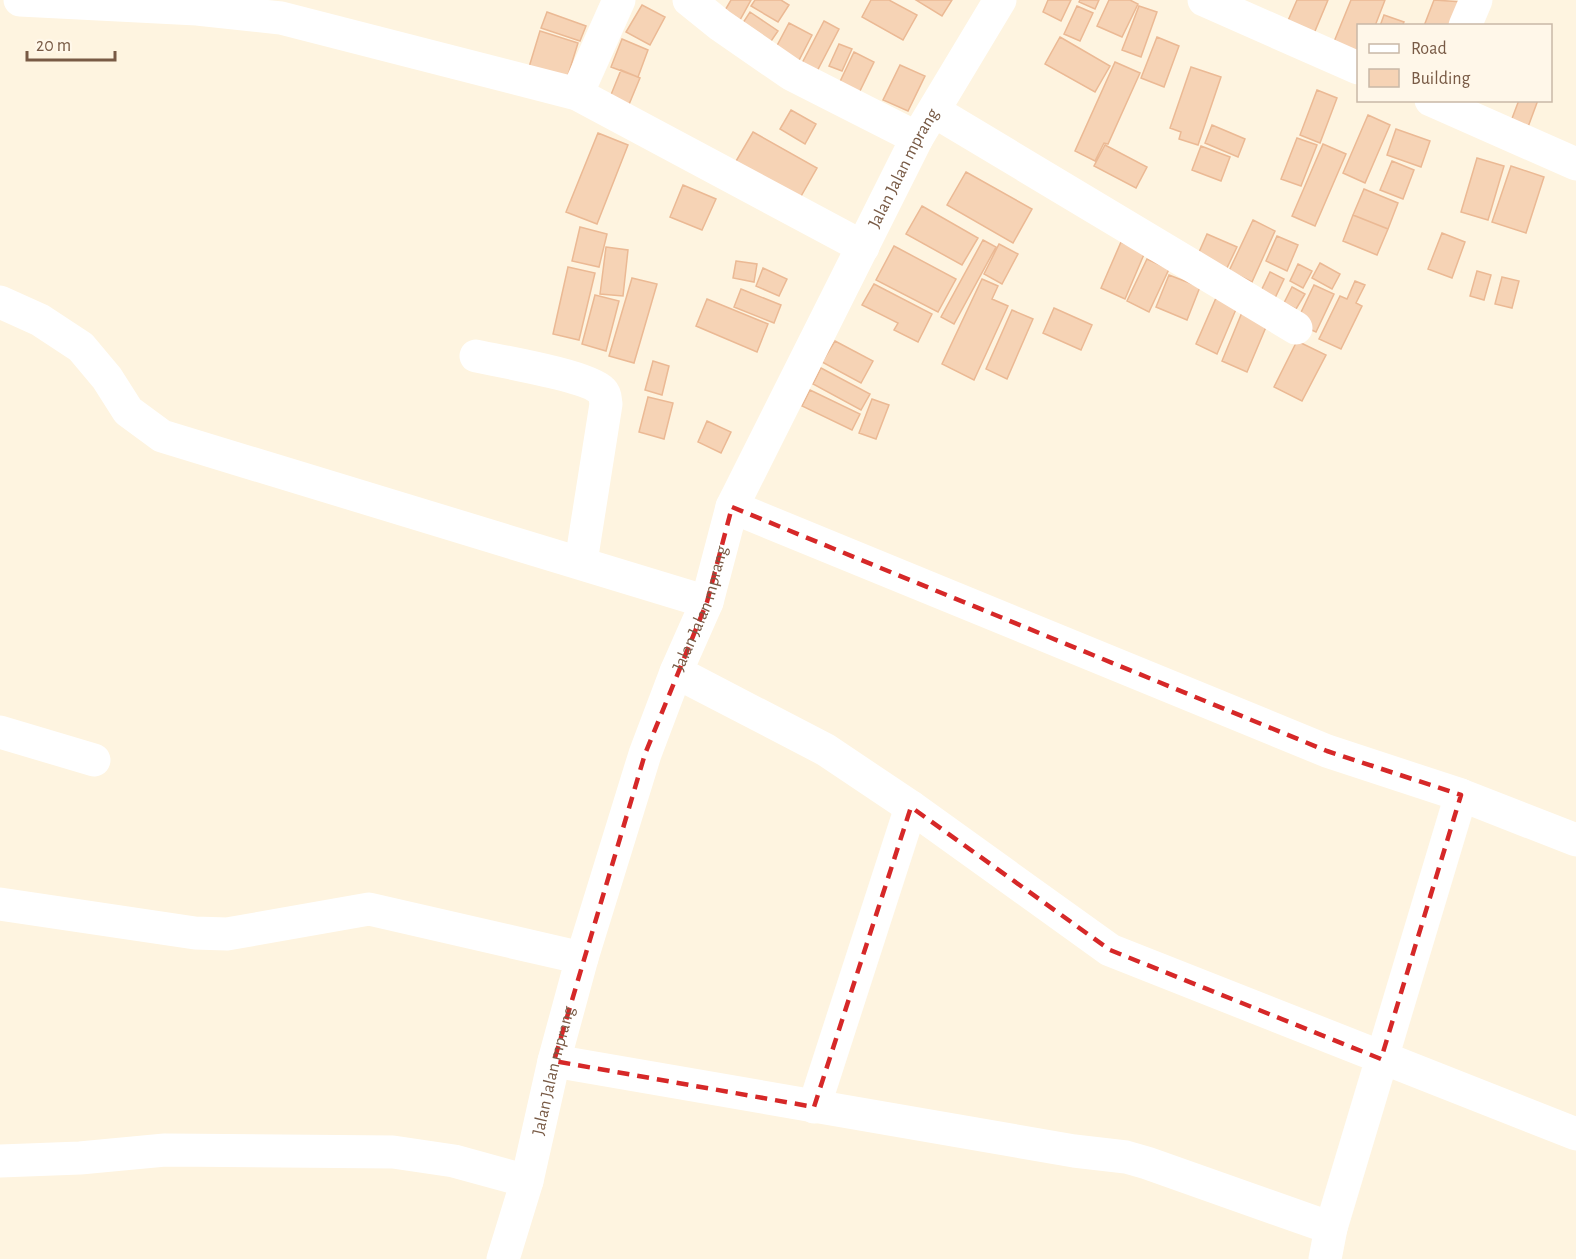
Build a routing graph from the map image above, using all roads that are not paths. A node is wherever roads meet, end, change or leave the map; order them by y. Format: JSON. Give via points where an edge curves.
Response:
{"nodes":[{"id":1,"x":20,"y":0,"type":"edge"},
{"id":2,"x":619,"y":0,"type":"edge"},
{"id":3,"x":689,"y":0,"type":"edge"},
{"id":4,"x":1000,"y":0,"type":"edge"},
{"id":5,"x":1204,"y":0,"type":"edge"},
{"id":6,"x":1476,"y":0,"type":"edge"},
{"id":7,"x":1466,"y":24,"type":"edge"},
{"id":8,"x":1357,"y":67,"type":"edge"},
{"id":9,"x":577,"y":94,"type":"junction"},
{"id":10,"x":1435,"y":102,"type":"edge"},
{"id":11,"x":926,"y":124,"type":"junction"},
{"id":12,"x":1576,"y":164,"type":"edge"},
{"id":13,"x":863,"y":247,"type":"junction"},
{"id":14,"x":0,"y":302,"type":"edge"},
{"id":15,"x":1296,"y":328,"type":"dead end"},
{"id":16,"x":476,"y":356,"type":"dead end"},
{"id":17,"x":732,"y":507,"type":"junction"},
{"id":18,"x":581,"y":562,"type":"junction"},
{"id":19,"x":707,"y":602,"type":"junction"},
{"id":20,"x":676,"y":672,"type":"junction"},
{"id":21,"x":0,"y":732,"type":"edge"},
{"id":22,"x":94,"y":760,"type":"dead end"},
{"id":23,"x":1461,"y":795,"type":"junction"},
{"id":24,"x":911,"y":807,"type":"junction"},
{"id":25,"x":1576,"y":840,"type":"edge"},
{"id":26,"x":0,"y":904,"type":"edge"},
{"id":27,"x":582,"y":958,"type":"junction"},
{"id":28,"x":1381,"y":1059,"type":"junction"},
{"id":29,"x":554,"y":1061,"type":"junction"},
{"id":30,"x":814,"y":1107,"type":"junction"},
{"id":31,"x":1576,"y":1134,"type":"edge"},
{"id":32,"x":0,"y":1161,"type":"edge"},
{"id":33,"x":527,"y":1182,"type":"junction"},
{"id":34,"x":1328,"y":1244,"type":"edge"},
{"id":35,"x":503,"y":1259,"type":"edge"}],
"edges":[{"from":1,"to":9,"type":"street","via":[[197,9],[280,18]]},
{"from":2,"to":9,"type":"street"},
{"from":3,"to":11,"type":"street","via":[[791,74]]},
{"from":4,"to":11,"type":"street","name":"Jalan Jalan mprang"},
{"from":5,"to":8,"type":"street"},
{"from":6,"to":7,"type":"street"},
{"from":9,"to":13,"type":"street"},
{"from":10,"to":12,"type":"street"},
{"from":11,"to":13,"type":"street","name":"Jalan Jalan mprang"},
{"from":11,"to":15,"type":"street"},
{"from":13,"to":17,"type":"street","name":"Jalan Jalan mprang"},
{"from":14,"to":18,"type":"street","via":[[40,320],[81,347],[128,411],[162,436]]},
{"from":16,"to":18,"type":"street","via":[[575,379],[594,385],[605,395]]},
{"from":17,"to":19,"type":"street","name":"Jalan Jalan mprang"},
{"from":17,"to":23,"type":"street","via":[[1327,750]]},
{"from":18,"to":19,"type":"street"},
{"from":19,"to":20,"type":"street","name":"Jalan Jalan mprang"},
{"from":20,"to":24,"type":"street","via":[[826,750]]},
{"from":20,"to":27,"type":"street","name":"Jalan Jalan mprang","via":[[645,754]]},
{"from":21,"to":22,"type":"street"},
{"from":23,"to":25,"type":"street"},
{"from":23,"to":28,"type":"street"},
{"from":24,"to":28,"type":"street","via":[[1110,950]]},
{"from":24,"to":30,"type":"street"},
{"from":26,"to":27,"type":"street","via":[[195,933],[227,934],[369,909]]},
{"from":27,"to":29,"type":"street","name":"Jalan Jalan mprang"},
{"from":28,"to":31,"type":"street"},
{"from":28,"to":34,"type":"street"},
{"from":29,"to":30,"type":"street"},
{"from":29,"to":33,"type":"street","name":"Jalan Jalan mprang"},
{"from":30,"to":34,"type":"street","via":[[1126,1157]]},
{"from":32,"to":33,"type":"street","via":[[165,1150],[393,1152],[453,1161]]},
{"from":33,"to":35,"type":"street","name":"Jalan Jalan mprang"}]}
